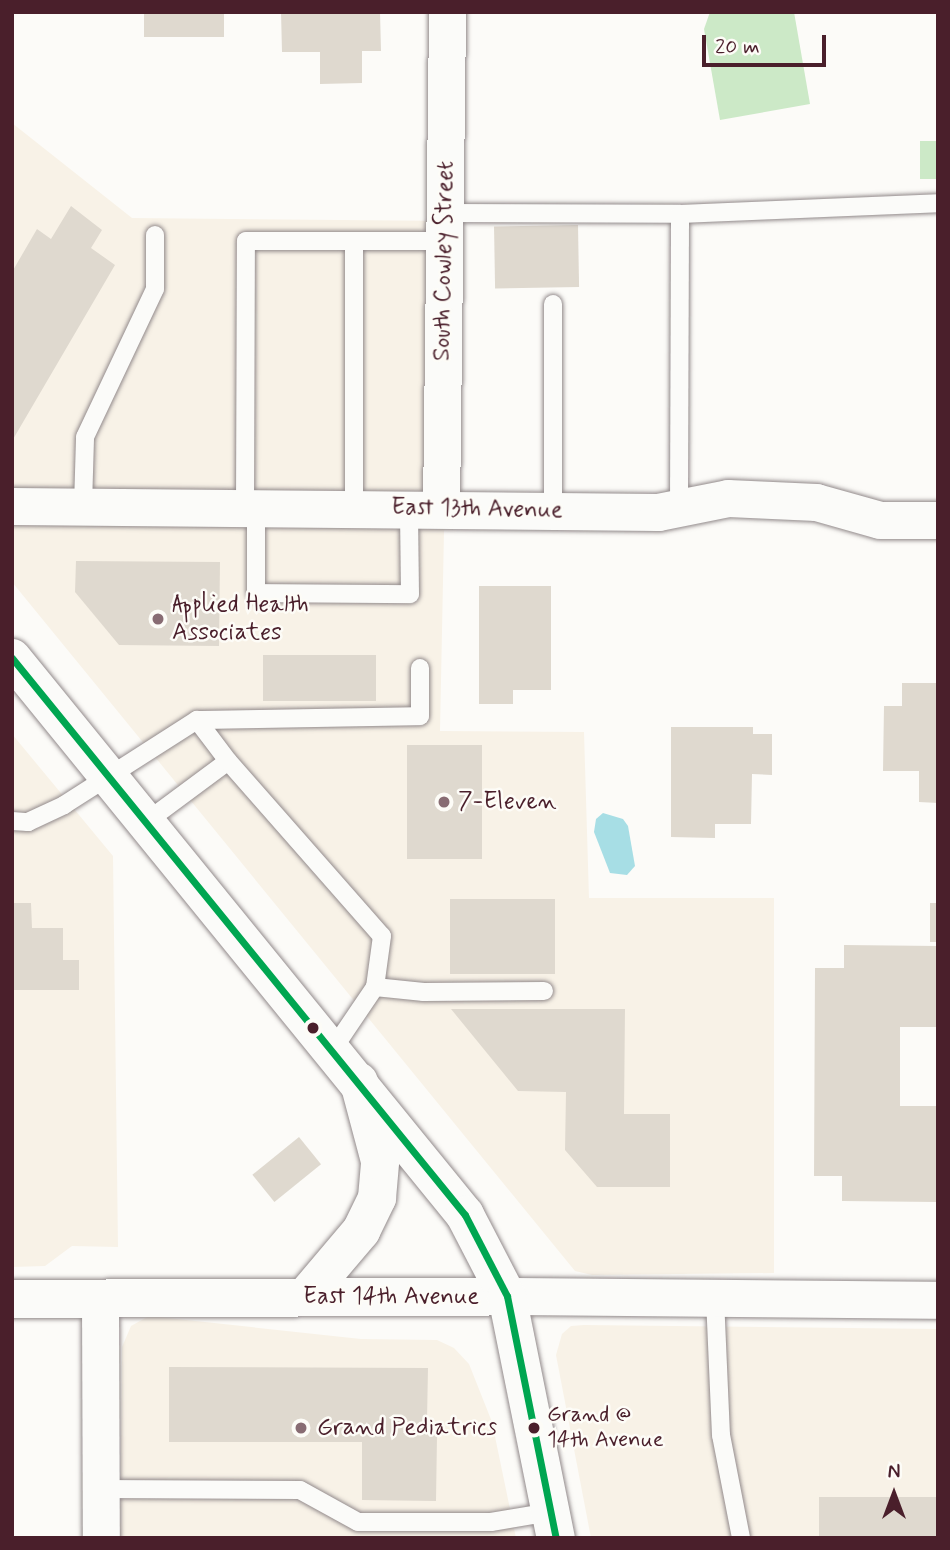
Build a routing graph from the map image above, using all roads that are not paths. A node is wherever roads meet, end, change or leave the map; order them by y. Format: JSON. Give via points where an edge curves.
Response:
{"nodes":[{"id":1,"x":447,"y":12,"type":"edge"},
{"id":2,"x":938,"y":203,"type":"edge"},
{"id":3,"x":680,"y":214,"type":"junction"},
{"id":4,"x":445,"y":227,"type":"junction"},
{"id":5,"x":155,"y":235,"type":"dead end"},
{"id":6,"x":354,"y":241,"type":"junction"},
{"id":7,"x":553,"y":304,"type":"dead end"},
{"id":8,"x":12,"y":506,"type":"edge"},
{"id":9,"x":83,"y":506,"type":"junction"},
{"id":10,"x":251,"y":508,"type":"junction"},
{"id":11,"x":354,"y":508,"type":"junction"},
{"id":12,"x":679,"y":508,"type":"junction"},
{"id":13,"x":425,"y":509,"type":"junction"},
{"id":14,"x":553,"y":510,"type":"junction"},
{"id":15,"x":938,"y":520,"type":"edge"},
{"id":16,"x":12,"y":658,"type":"edge"},
{"id":17,"x":420,"y":668,"type":"dead end"},
{"id":18,"x":197,"y":720,"type":"junction"},
{"id":19,"x":228,"y":761,"type":"junction"},
{"id":20,"x":111,"y":777,"type":"junction"},
{"id":21,"x":12,"y":821,"type":"edge"},
{"id":22,"x":146,"y":822,"type":"junction"},
{"id":23,"x":375,"y":987,"type":"junction"},
{"id":24,"x":544,"y":992,"type":"dead end"},
{"id":25,"x":333,"y":1049,"type":"junction"},
{"id":26,"x":359,"y":1082,"type":"junction"},
{"id":27,"x":507,"y":1296,"type":"junction"},
{"id":28,"x":305,"y":1297,"type":"junction"},
{"id":29,"x":715,"y":1298,"type":"junction"},
{"id":30,"x":12,"y":1299,"type":"edge"},
{"id":31,"x":100,"y":1300,"type":"junction"},
{"id":32,"x":938,"y":1300,"type":"edge"},
{"id":33,"x":101,"y":1489,"type":"junction"},
{"id":34,"x":554,"y":1525,"type":"edge"},
{"id":35,"x":101,"y":1538,"type":"edge"},
{"id":36,"x":741,"y":1538,"type":"edge"}],
"edges":[{"from":1,"to":4,"type":"street","name":"South Cowley Street"},
{"from":2,"to":3,"type":"lane"},
{"from":3,"to":4,"type":"lane"},
{"from":3,"to":12,"type":"lane"},
{"from":4,"to":6,"type":"lane"},
{"from":4,"to":13,"type":"street","name":"South Cowley Street"},
{"from":5,"to":9,"type":"lane","via":[[155,289],[85,437]]},
{"from":6,"to":10,"type":"lane","via":[[246,241]]},
{"from":6,"to":11,"type":"lane"},
{"from":7,"to":14,"type":"lane"},
{"from":8,"to":9,"type":"street","name":"East 13th Avenue"},
{"from":9,"to":10,"type":"street","name":"East 13th Avenue"},
{"from":10,"to":11,"type":"street","name":"East 13th Avenue"},
{"from":10,"to":13,"type":"lane","via":[[256,593],[410,594]]},
{"from":11,"to":13,"type":"street","name":"East 13th Avenue"},
{"from":12,"to":14,"type":"street","name":"East 13th Avenue","via":[[658,512]]},
{"from":12,"to":15,"type":"street","name":"East 13th Avenue","via":[[727,498],[816,502],[880,520]]},
{"from":13,"to":14,"type":"street","name":"East 13th Avenue"},
{"from":16,"to":20,"type":"main road"},
{"from":17,"to":18,"type":"lane","via":[[419,716]]},
{"from":18,"to":19,"type":"lane"},
{"from":18,"to":20,"type":"lane"},
{"from":19,"to":22,"type":"lane"},
{"from":19,"to":23,"type":"lane","via":[[382,936]]},
{"from":20,"to":21,"type":"lane","via":[[28,822]]},
{"from":20,"to":22,"type":"main road"},
{"from":22,"to":25,"type":"main road"},
{"from":23,"to":24,"type":"lane","via":[[424,992]]},
{"from":23,"to":25,"type":"lane"},
{"from":25,"to":26,"type":"main road"},
{"from":26,"to":27,"type":"main road","via":[[465,1215]]},
{"from":26,"to":28,"type":"main road","via":[[380,1161],[377,1198],[361,1231]]},
{"from":27,"to":28,"type":"main road","name":"East 14th Avenue"},
{"from":27,"to":29,"type":"street","name":"East 14th Avenue"},
{"from":27,"to":34,"type":"main road"},
{"from":28,"to":31,"type":"main road","name":"East 14th Avenue"},
{"from":29,"to":32,"type":"street","name":"East 14th Avenue"},
{"from":29,"to":36,"type":"lane","via":[[721,1435]]},
{"from":30,"to":31,"type":"main road","name":"East 14th Avenue"},
{"from":31,"to":33,"type":"street"},
{"from":33,"to":34,"type":"lane","via":[[300,1490],[358,1522]]},
{"from":33,"to":35,"type":"street"}]}
